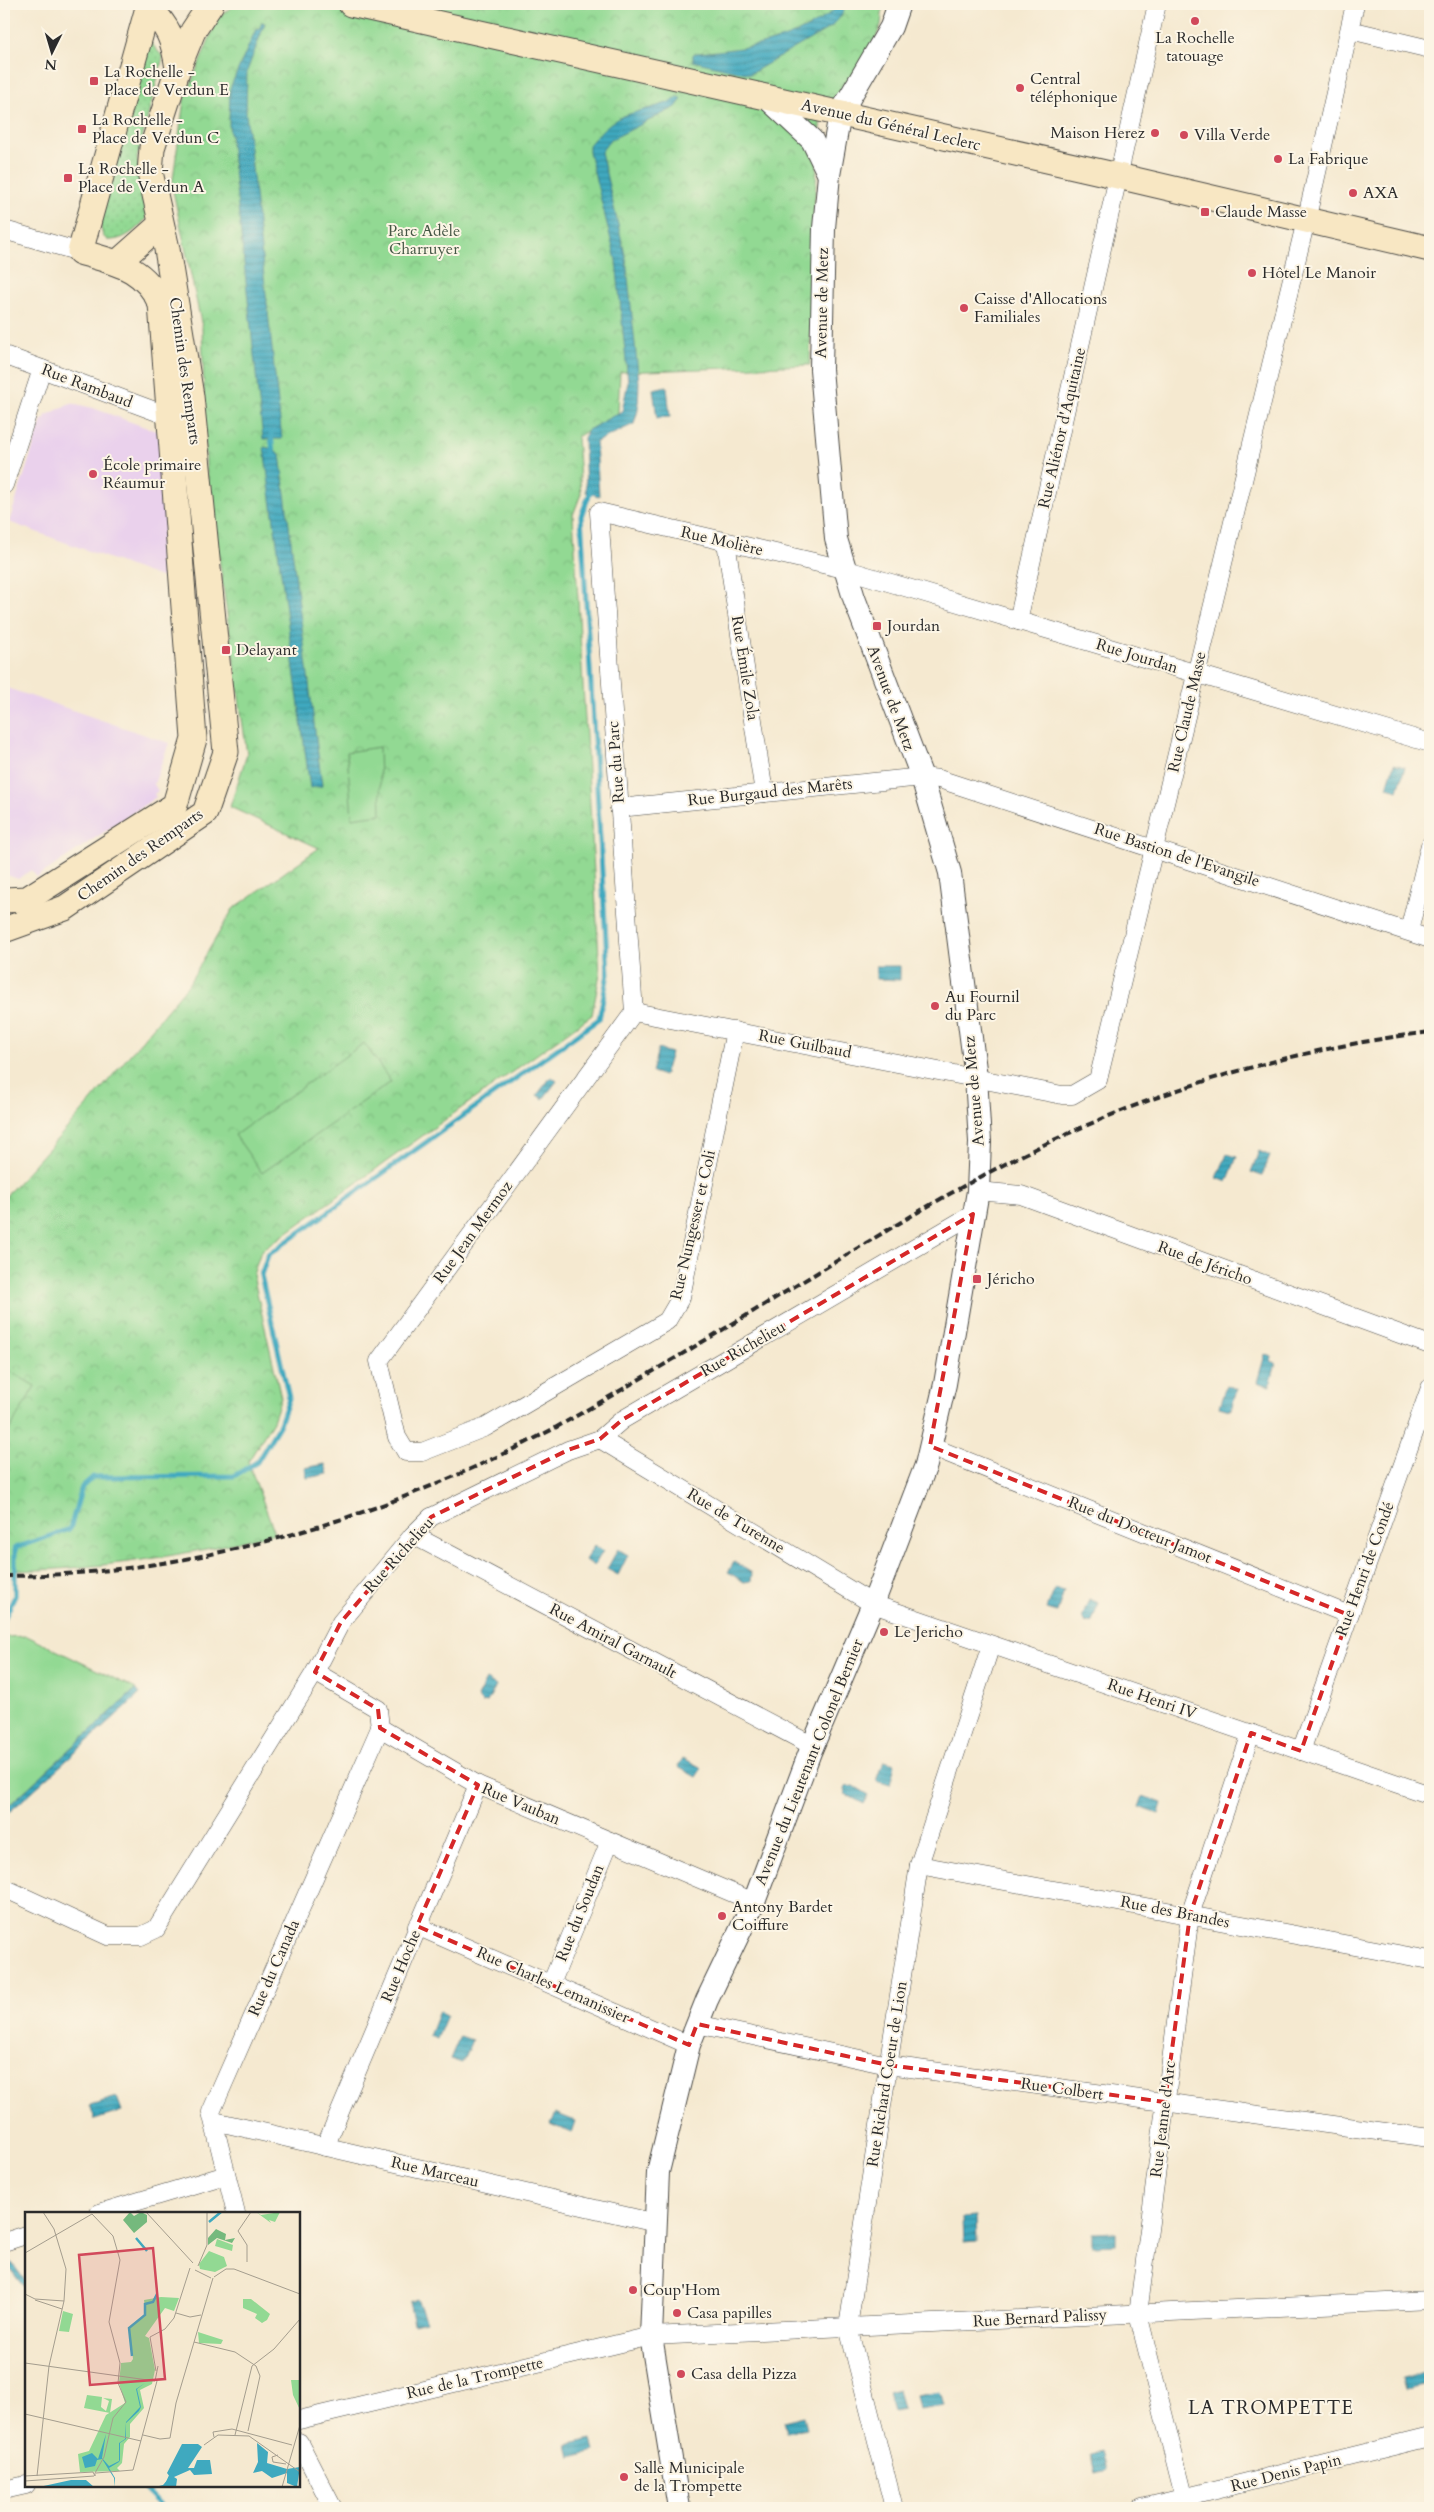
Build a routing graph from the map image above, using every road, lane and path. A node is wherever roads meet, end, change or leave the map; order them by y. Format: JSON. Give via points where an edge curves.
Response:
{"nodes":[{"id":1,"x":149,"y":4,"type":"edge"},
{"id":2,"x":211,"y":4,"type":"edge"},
{"id":3,"x":351,"y":4,"type":"edge"},
{"id":4,"x":899,"y":4,"type":"edge"},
{"id":5,"x":1157,"y":4,"type":"edge"},
{"id":6,"x":1355,"y":4,"type":"edge"},
{"id":7,"x":1350,"y":30,"type":"junction"},
{"id":8,"x":1430,"y":49,"type":"edge"},
{"id":9,"x":178,"y":68,"type":"junction"},
{"id":10,"x":766,"y":97,"type":"junction"},
{"id":11,"x":840,"y":114,"type":"junction"},
{"id":12,"x":829,"y":175,"type":"junction"},
{"id":13,"x":1120,"y":176,"type":"junction"},
{"id":14,"x":1306,"y":220,"type":"junction"},
{"id":15,"x":160,"y":225,"type":"junction"},
{"id":16,"x":4,"y":230,"type":"edge"},
{"id":17,"x":1430,"y":249,"type":"edge"},
{"id":18,"x":80,"y":252,"type":"junction"},
{"id":19,"x":117,"y":263,"type":"junction"},
{"id":20,"x":4,"y":355,"type":"edge"},
{"id":21,"x":42,"y":369,"type":"junction"},
{"id":22,"x":171,"y":417,"type":"junction"},
{"id":23,"x":4,"y":485,"type":"edge"},
{"id":24,"x":600,"y":512,"type":"joint"},
{"id":25,"x":726,"y":542,"type":"junction"},
{"id":26,"x":844,"y":569,"type":"junction"},
{"id":27,"x":1018,"y":621,"type":"junction"},
{"id":28,"x":1196,"y":674,"type":"junction"},
{"id":29,"x":1430,"y":743,"type":"edge"},
{"id":30,"x":922,"y":777,"type":"junction"},
{"id":31,"x":764,"y":793,"type":"junction"},
{"id":32,"x":619,"y":808,"type":"junction"},
{"id":33,"x":1430,"y":845,"type":"edge"},
{"id":34,"x":1156,"y":848,"type":"junction"},
{"id":35,"x":1428,"y":864,"type":"edge"},
{"id":36,"x":4,"y":900,"type":"edge"},
{"id":37,"x":4,"y":930,"type":"edge"},
{"id":38,"x":1408,"y":931,"type":"junction"},
{"id":39,"x":1430,"y":939,"type":"edge"},
{"id":40,"x":634,"y":1012,"type":"junction"},
{"id":41,"x":735,"y":1031,"type":"junction"},
{"id":42,"x":976,"y":1077,"type":"junction"},
{"id":43,"x":978,"y":1191,"type":"junction"},
{"id":44,"x":973,"y":1214,"type":"junction"},
{"id":45,"x":1430,"y":1345,"type":"edge"},
{"id":46,"x":1430,"y":1388,"type":"edge"},
{"id":47,"x":600,"y":1439,"type":"junction"},
{"id":48,"x":930,"y":1446,"type":"junction"},
{"id":49,"x":422,"y":1452,"type":"joint"},
{"id":50,"x":413,"y":1535,"type":"junction"},
{"id":51,"x":873,"y":1604,"type":"junction"},
{"id":52,"x":1349,"y":1615,"type":"junction"},
{"id":53,"x":992,"y":1645,"type":"junction"},
{"id":54,"x":314,"y":1672,"type":"junction"},
{"id":55,"x":380,"y":1728,"type":"junction"},
{"id":56,"x":1251,"y":1733,"type":"junction"},
{"id":57,"x":813,"y":1746,"type":"junction"},
{"id":58,"x":1301,"y":1751,"type":"junction"},
{"id":59,"x":478,"y":1786,"type":"junction"},
{"id":60,"x":1430,"y":1795,"type":"edge"},
{"id":61,"x":610,"y":1841,"type":"junction"},
{"id":62,"x":919,"y":1865,"type":"junction"},
{"id":63,"x":4,"y":1888,"type":"edge"},
{"id":64,"x":754,"y":1902,"type":"junction"},
{"id":65,"x":1190,"y":1915,"type":"junction"},
{"id":66,"x":417,"y":1926,"type":"junction"},
{"id":67,"x":1430,"y":1960,"type":"edge"},
{"id":68,"x":551,"y":1984,"type":"junction"},
{"id":69,"x":697,"y":2024,"type":"junction"},
{"id":70,"x":689,"y":2045,"type":"junction"},
{"id":71,"x":888,"y":2066,"type":"junction"},
{"id":72,"x":1165,"y":2102,"type":"junction"},
{"id":73,"x":214,"y":2121,"type":"junction"},
{"id":74,"x":1430,"y":2138,"type":"edge"},
{"id":75,"x":325,"y":2147,"type":"junction"},
{"id":76,"x":226,"y":2175,"type":"junction"},
{"id":77,"x":102,"y":2212,"type":"edge"},
{"id":78,"x":236,"y":2212,"type":"edge"},
{"id":79,"x":656,"y":2223,"type":"junction"},
{"id":80,"x":25,"y":2235,"type":"edge"},
{"id":81,"x":4,"y":2242,"type":"edge"},
{"id":82,"x":1430,"y":2300,"type":"edge"},
{"id":83,"x":1138,"y":2314,"type":"junction"},
{"id":84,"x":848,"y":2327,"type":"junction"},
{"id":85,"x":651,"y":2336,"type":"junction"},
{"id":86,"x":300,"y":2420,"type":"edge"},
{"id":87,"x":1430,"y":2437,"type":"edge"},
{"id":88,"x":300,"y":2444,"type":"edge"},
{"id":89,"x":25,"y":2485,"type":"edge"},
{"id":90,"x":4,"y":2490,"type":"edge"},
{"id":91,"x":1186,"y":2503,"type":"edge"},
{"id":92,"x":333,"y":2508,"type":"edge"},
{"id":93,"x":679,"y":2508,"type":"edge"},
{"id":94,"x":894,"y":2508,"type":"edge"},
{"id":95,"x":1142,"y":2508,"type":"edge"}],
"edges":[{"from":1,"to":9,"type":"main road","via":[[168,28]]},
{"from":1,"to":18,"type":"main road"},
{"from":2,"to":9,"type":"main road","name":"Chemin des Remparts","via":[[193,32]]},
{"from":3,"to":10,"type":"main road","name":"Avenue du Général Leclerc"},
{"from":4,"to":11,"type":"street","via":[[891,27]]},
{"from":5,"to":13,"type":"street","name":"Rue Aliénor d'Aquitaine"},
{"from":6,"to":7,"type":"street","name":"Rue Claude Masse"},
{"from":7,"to":8,"type":"street"},
{"from":7,"to":14,"type":"street","name":"Rue Claude Masse"},
{"from":9,"to":15,"type":"main road","name":"Chemin des Remparts","via":[[152,148],[150,172]]},
{"from":10,"to":11,"type":"main road","name":"Avenue du Général Leclerc"},
{"from":10,"to":12,"type":"street","via":[[812,140]]},
{"from":11,"to":12,"type":"street","name":"Avenue de Metz"},
{"from":11,"to":13,"type":"main road","name":"Avenue du Général Leclerc"},
{"from":12,"to":26,"type":"street","name":"Avenue de Metz","via":[[824,228],[821,369],[836,539]]},
{"from":13,"to":14,"type":"main road","name":"Avenue du Général Leclerc"},
{"from":13,"to":27,"type":"street","name":"Rue Aliénor d'Aquitaine"},
{"from":14,"to":17,"type":"main road","name":"Avenue du Général Leclerc"},
{"from":14,"to":28,"type":"street","name":"Rue Claude Masse"},
{"from":15,"to":19,"type":"main road"},
{"from":15,"to":37,"type":"main road","name":"Chemin des Remparts","via":[[167,249],[191,396],[226,752],[205,813],[65,908]]},
{"from":16,"to":18,"type":"street"},
{"from":18,"to":19,"type":"main road","name":"Chemin des Remparts"},
{"from":19,"to":22,"type":"main road","name":"Chemin des Remparts","via":[[146,279],[161,304]]},
{"from":20,"to":21,"type":"street","name":"Rue Rambaud"},
{"from":21,"to":22,"type":"street","name":"Rue Rambaud"},
{"from":21,"to":23,"type":"street"},
{"from":22,"to":36,"type":"main road","name":"Chemin des Remparts","via":[[194,739],[175,805],[27,899]]},
{"from":24,"to":25,"type":"street","name":"Rue Molière"},
{"from":24,"to":32,"type":"street","name":"Rue du Parc"},
{"from":25,"to":26,"type":"street","name":"Rue Molière"},
{"from":25,"to":31,"type":"street","name":"Rue Émile Zola"},
{"from":26,"to":27,"type":"street","name":"Rue Jourdan"},
{"from":26,"to":30,"type":"street","name":"Avenue de Metz"},
{"from":27,"to":28,"type":"street","name":"Rue Jourdan"},
{"from":28,"to":29,"type":"street","name":"Rue Jourdan"},
{"from":28,"to":34,"type":"street","name":"Rue Claude Masse"},
{"from":30,"to":31,"type":"street","name":"Rue Burgaud des Marêts"},
{"from":30,"to":34,"type":"street","name":"Rue Bastion de l'Evangile","via":[[939,779]]},
{"from":30,"to":42,"type":"street","name":"Avenue de Metz","via":[[950,873]]},
{"from":31,"to":32,"type":"street","name":"Rue Burgaud des Marêts"},
{"from":32,"to":40,"type":"street","name":"Rue du Parc"},
{"from":33,"to":35,"type":"street"},
{"from":34,"to":38,"type":"street","name":"Rue Bastion de l'Evangile"},
{"from":34,"to":42,"type":"street","name":"Rue Claude Masse","via":[[1098,1080],[1072,1095],[1062,1095]]},
{"from":35,"to":38,"type":"street"},
{"from":38,"to":39,"type":"street","name":"Rue Bastion de l'Evangile"},
{"from":40,"to":41,"type":"street","name":"Rue Guilbaud"},
{"from":40,"to":49,"type":"street","name":"Rue Jean Mermoz","via":[[378,1361],[397,1437],[406,1452]]},
{"from":41,"to":42,"type":"street","name":"Rue Guilbaud"},
{"from":41,"to":49,"type":"street","name":"Rue Nungesser et Coli","via":[[680,1297],[667,1321],[486,1427]]},
{"from":42,"to":43,"type":"street","name":"Avenue de Metz","via":[[980,1142]]},
{"from":43,"to":44,"type":"street","name":"Avenue du Lieutenant Colonel Bernier"},
{"from":43,"to":45,"type":"street","name":"Rue de Jéricho","via":[[1021,1195]]},
{"from":44,"to":47,"type":"street","name":"Rue Richelieu","via":[[622,1420]]},
{"from":44,"to":48,"type":"street","name":"Avenue du Lieutenant Colonel Bernier","via":[[945,1384]]},
{"from":46,"to":52,"type":"street","name":"Rue Henri de Condé"},
{"from":47,"to":50,"type":"street","name":"Rue Richelieu","via":[[568,1450],[430,1517]]},
{"from":47,"to":51,"type":"street","name":"Rue de Turenne"},
{"from":48,"to":51,"type":"street","name":"Avenue du Lieutenant Colonel Bernier","via":[[926,1465]]},
{"from":48,"to":52,"type":"street","name":"Rue du Docteur Jamot"},
{"from":50,"to":54,"type":"street","name":"Rue Richelieu","via":[[341,1622]]},
{"from":50,"to":57,"type":"street","name":"Rue Amiral Garnault"},
{"from":51,"to":53,"type":"street","name":"Rue Henri IV"},
{"from":51,"to":57,"type":"street","name":"Avenue du Lieutenant Colonel Bernier"},
{"from":52,"to":58,"type":"street","name":"Rue Henri de Condé"},
{"from":53,"to":56,"type":"street","name":"Rue Henri IV"},
{"from":53,"to":62,"type":"street","name":"Rue Richard Coeur de Lion"},
{"from":54,"to":55,"type":"street","via":[[378,1709]]},
{"from":54,"to":63,"type":"street","name":"Rue Richelieu","via":[[156,1929],[141,1936],[108,1936]]},
{"from":55,"to":59,"type":"street","name":"Rue Vauban"},
{"from":55,"to":73,"type":"street","name":"Rue du Canada","via":[[211,2112]]},
{"from":56,"to":58,"type":"street","name":"Rue Henri IV"},
{"from":56,"to":65,"type":"street","name":"Rue Jeanne d'Arc"},
{"from":57,"to":64,"type":"street","name":"Avenue du Lieutenant Colonel Bernier"},
{"from":58,"to":60,"type":"street","name":"Rue Henri IV"},
{"from":59,"to":61,"type":"street","name":"Rue Vauban"},
{"from":59,"to":66,"type":"street","name":"Rue Hoche"},
{"from":61,"to":64,"type":"street","name":"Rue Vauban"},
{"from":61,"to":68,"type":"street","name":"Rue du Soudan"},
{"from":62,"to":65,"type":"street","name":"Rue des Brandes"},
{"from":62,"to":71,"type":"street","name":"Rue Richard Coeur de Lion"},
{"from":64,"to":69,"type":"street","name":"Avenue du Lieutenant Colonel Bernier"},
{"from":65,"to":67,"type":"street","name":"Rue des Brandes"},
{"from":65,"to":72,"type":"street","name":"Rue Jeanne d'Arc"},
{"from":66,"to":68,"type":"street","name":"Rue Charles Lemanissier"},
{"from":66,"to":75,"type":"street","name":"Rue Hoche"},
{"from":68,"to":70,"type":"street","name":"Rue Charles Lemanissier"},
{"from":69,"to":70,"type":"street","name":"Avenue du Lieutenant Colonel Bernier"},
{"from":69,"to":71,"type":"street","name":"Rue Colbert"},
{"from":70,"to":79,"type":"street","name":"Avenue du Lieutenant Colonel Bernier","via":[[658,2172]]},
{"from":71,"to":72,"type":"street","name":"Rue Colbert"},
{"from":71,"to":84,"type":"street","name":"Rue Richard Coeur de Lion"},
{"from":72,"to":74,"type":"street","name":"Rue Colbert"},
{"from":72,"to":83,"type":"street","name":"Rue Jeanne d'Arc"},
{"from":73,"to":75,"type":"street","name":"Rue Marceau"},
{"from":73,"to":76,"type":"street","name":"Rue du Canada"},
{"from":75,"to":79,"type":"street","name":"Rue Marceau"},
{"from":76,"to":77,"type":"street"},
{"from":76,"to":78,"type":"street","name":"Rue du Canada"},
{"from":79,"to":85,"type":"street","name":"Avenue du Lieutenant Colonel Bernier"},
{"from":80,"to":81,"type":"street"},
{"from":82,"to":83,"type":"street","name":"Rue Bernard Palissy"},
{"from":83,"to":84,"type":"street","name":"Rue Bernard Palissy"},
{"from":83,"to":91,"type":"street","name":"Rue Jeanne d'Arc"},
{"from":84,"to":85,"type":"street","name":"Rue Bernard Palissy"},
{"from":84,"to":94,"type":"street","name":"Rue Richard Coeur de Lion"},
{"from":85,"to":86,"type":"street","name":"Rue de la Trompette"},
{"from":85,"to":93,"type":"street","name":"Avenue du Lieutenant Colonel Bernier"},
{"from":87,"to":91,"type":"street","name":"Rue Denis Papin"},
{"from":88,"to":92,"type":"street"},
{"from":89,"to":90,"type":"street"},
{"from":91,"to":95,"type":"street","name":"Rue Denis Papin"}]}
